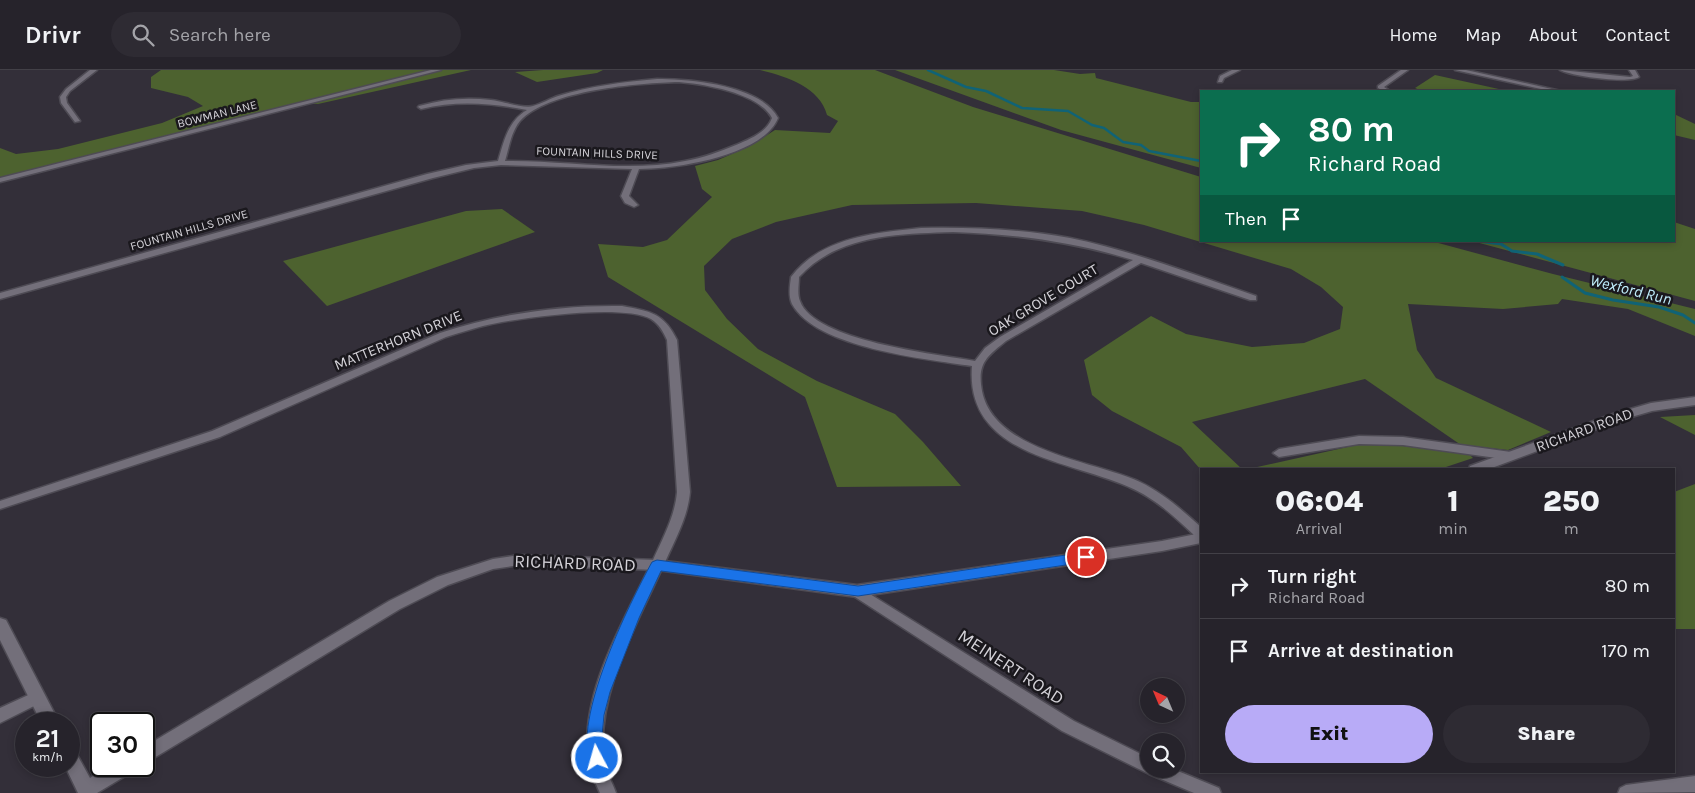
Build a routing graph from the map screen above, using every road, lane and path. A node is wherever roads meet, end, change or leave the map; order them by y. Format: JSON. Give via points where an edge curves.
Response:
{"nodes":[{"id":1,"x":94,"y":70,"type":"edge"},
{"id":2,"x":438,"y":70,"type":"edge"},
{"id":3,"x":1236,"y":70,"type":"edge"},
{"id":4,"x":1405,"y":70,"type":"edge"},
{"id":5,"x":1458,"y":70,"type":"edge"},
{"id":6,"x":1563,"y":70,"type":"edge"},
{"id":7,"x":1632,"y":70,"type":"edge"},
{"id":8,"x":1220,"y":81,"type":"dead end"},
{"id":9,"x":1385,"y":90,"type":"edge"},
{"id":10,"x":1553,"y":90,"type":"edge"},
{"id":11,"x":421,"y":107,"type":"dead end"},
{"id":12,"x":532,"y":109,"type":"junction"},
{"id":13,"x":77,"y":121,"type":"dead end"},
{"id":14,"x":501,"y":163,"type":"junction"},
{"id":15,"x":636,"y":168,"type":"junction"},
{"id":16,"x":0,"y":180,"type":"edge"},
{"id":17,"x":634,"y":204,"type":"dead end"},
{"id":18,"x":1140,"y":260,"type":"junction"},
{"id":19,"x":0,"y":296,"type":"edge"},
{"id":20,"x":1252,"y":298,"type":"dead end"},
{"id":21,"x":977,"y":364,"type":"junction"},
{"id":22,"x":1695,"y":401,"type":"edge"},
{"id":23,"x":1279,"y":453,"type":"dead end"},
{"id":24,"x":1510,"y":456,"type":"junction"},
{"id":25,"x":1478,"y":468,"type":"edge"},
{"id":26,"x":0,"y":505,"type":"edge"},
{"id":27,"x":1200,"y":533,"type":"edge"},
{"id":28,"x":1200,"y":538,"type":"edge"},
{"id":29,"x":657,"y":565,"type":"junction"},
{"id":30,"x":858,"y":591,"type":"junction"},
{"id":31,"x":0,"y":624,"type":"edge"},
{"id":32,"x":37,"y":697,"type":"junction"},
{"id":33,"x":45,"y":712,"type":"edge"},
{"id":34,"x":0,"y":716,"type":"edge"},
{"id":35,"x":155,"y":749,"type":"edge"},
{"id":36,"x":1140,"y":762,"type":"edge"},
{"id":37,"x":79,"y":777,"type":"edge"},
{"id":38,"x":110,"y":777,"type":"edge"},
{"id":39,"x":1177,"y":778,"type":"edge"},
{"id":40,"x":1695,"y":784,"type":"edge"},
{"id":41,"x":87,"y":792,"type":"edge"},
{"id":42,"x":608,"y":793,"type":"edge"},
{"id":43,"x":1213,"y":793,"type":"edge"},
{"id":44,"x":1626,"y":793,"type":"edge"}],
"edges":[{"from":1,"to":13,"type":"street","via":[[63,97]]},
{"from":2,"to":16,"type":"street","name":"BOWMAN LANE"},
{"from":3,"to":8,"type":"street"},
{"from":4,"to":9,"type":"street","via":[[1380,87]]},
{"from":5,"to":10,"type":"street"},
{"from":6,"to":7,"type":"street","via":[[1620,79],[1636,77]]},
{"from":11,"to":12,"type":"street","via":[[472,101]]},
{"from":12,"to":14,"type":"street","name":"FOUNTAIN HILLS DRIVE","via":[[514,124]]},
{"from":12,"to":15,"type":"street","name":"FOUNTAIN HILLS DRIVE","via":[[555,99],[592,90],[679,80],[732,91],[761,104],[775,118],[761,136],[715,157],[676,166]]},
{"from":14,"to":15,"type":"street","name":"FOUNTAIN HILLS DRIVE"},
{"from":14,"to":19,"type":"street","name":"FOUNTAIN HILLS DRIVE","via":[[430,176]]},
{"from":15,"to":17,"type":"street","via":[[625,196]]},
{"from":18,"to":20,"type":"street","name":"OAK GROVE COURT"},
{"from":18,"to":21,"type":"street","name":"OAK GROVE COURT","via":[[1003,339]]},
{"from":18,"to":21,"type":"street","name":"OAK GROVE COURT","via":[[1043,236],[941,231],[892,234],[836,246],[805,265],[795,276],[796,302],[805,315],[834,333],[862,343]]},
{"from":21,"to":27,"type":"street","via":[[976,386],[980,404],[994,423],[1012,438],[1042,454],[1137,485]]},
{"from":22,"to":24,"type":"street","name":"RICHARD ROAD","via":[[1626,414]]},
{"from":23,"to":24,"type":"street","via":[[1360,440],[1403,441]]},
{"from":24,"to":25,"type":"street","name":"RICHARD ROAD"},
{"from":26,"to":29,"type":"street","name":"MATTERHORN DRIVE","via":[[216,434],[461,329],[533,315],[616,308],[658,320],[670,332],[672,340],[683,499]]},
{"from":28,"to":30,"type":"street","name":"RICHARD ROAD"},
{"from":29,"to":30,"type":"street","name":"RICHARD ROAD"},
{"from":29,"to":35,"type":"street","name":"RICHARD ROAD","via":[[519,560],[482,566],[405,600]]},
{"from":29,"to":42,"type":"street","name":"MATTERHORN DRIVE","via":[[632,618],[596,715],[594,736],[600,778]]},
{"from":30,"to":36,"type":"street","name":"MEINERT ROAD","via":[[1068,726]]},
{"from":31,"to":32,"type":"street"},
{"from":32,"to":33,"type":"street"},
{"from":32,"to":34,"type":"street"},
{"from":37,"to":41,"type":"street"},
{"from":38,"to":41,"type":"street"},
{"from":39,"to":43,"type":"street"},
{"from":40,"to":44,"type":"street"}]}
